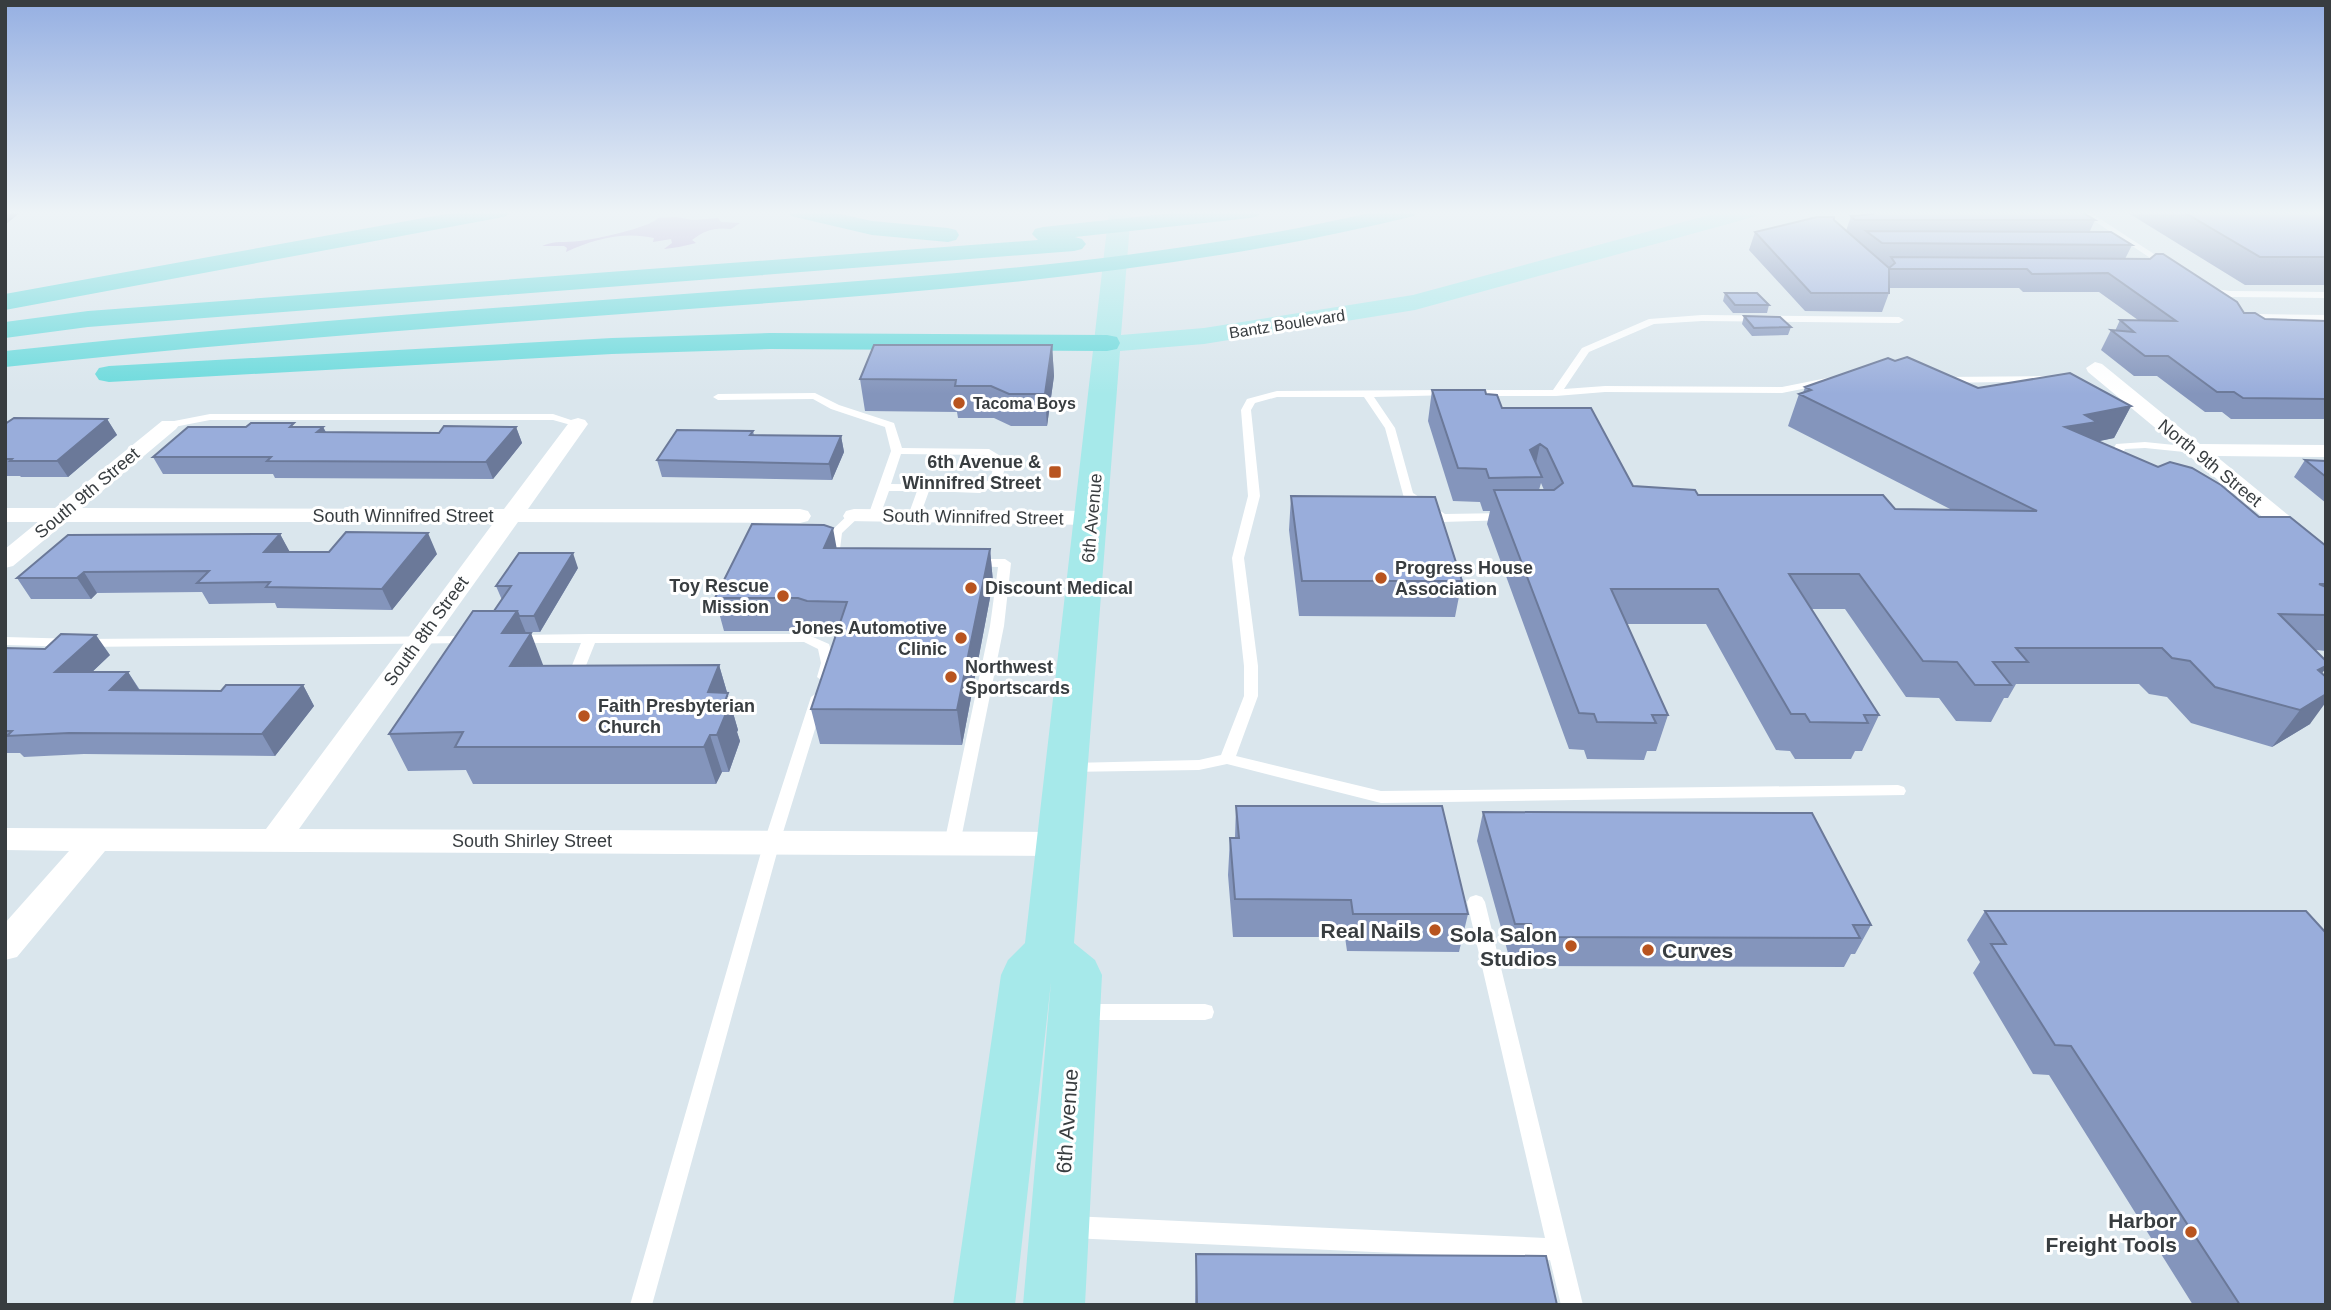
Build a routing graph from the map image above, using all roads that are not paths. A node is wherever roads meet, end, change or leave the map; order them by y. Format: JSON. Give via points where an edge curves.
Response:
{"nodes":[{"id":1,"x":167,"y":272,"type":"edge"},
{"id":2,"x":650,"y":272,"type":"edge"},
{"id":3,"x":1043,"y":272,"type":"edge"},
{"id":4,"x":1114,"y":272,"type":"edge"},
{"id":5,"x":1525,"y":272,"type":"edge"},
{"id":6,"x":2177,"y":272,"type":"edge"},
{"id":7,"x":2183,"y":276,"type":"edge"},
{"id":8,"x":2197,"y":285,"type":"edge"},
{"id":9,"x":2326,"y":295,"type":"edge"},
{"id":10,"x":5,"y":302,"type":"edge"},
{"id":11,"x":1899,"y":320,"type":"dead end"},
{"id":12,"x":2326,"y":320,"type":"edge"},
{"id":13,"x":2238,"y":326,"type":"edge"},
{"id":14,"x":5,"y":330,"type":"edge"},
{"id":15,"x":1107,"y":343,"type":"junction"},
{"id":16,"x":5,"y":359,"type":"edge"},
{"id":17,"x":2095,"y":368,"type":"dead end"},
{"id":18,"x":2064,"y":379,"type":"edge"},
{"id":19,"x":1844,"y":380,"type":"edge"},
{"id":20,"x":1926,"y":380,"type":"edge"},
{"id":21,"x":5,"y":382,"type":"edge"},
{"id":22,"x":1556,"y":393,"type":"junction"},
{"id":23,"x":1367,"y":394,"type":"junction"},
{"id":24,"x":718,"y":397,"type":"dead end"},
{"id":25,"x":578,"y":424,"type":"joint"},
{"id":26,"x":169,"y":425,"type":"joint"},
{"id":27,"x":2194,"y":450,"type":"junction"},
{"id":28,"x":897,"y":451,"type":"junction"},
{"id":29,"x":2326,"y":451,"type":"edge"},
{"id":30,"x":2143,"y":473,"type":"edge"},
{"id":31,"x":885,"y":487,"type":"junction"},
{"id":32,"x":923,"y":489,"type":"junction"},
{"id":33,"x":5,"y":515,"type":"edge"},
{"id":34,"x":60,"y":516,"type":"junction"},
{"id":35,"x":508,"y":516,"type":"junction"},
{"id":36,"x":800,"y":516,"type":"dead end"},
{"id":37,"x":864,"y":516,"type":"junction"},
{"id":38,"x":914,"y":516,"type":"junction"},
{"id":39,"x":1521,"y":517,"type":"edge"},
{"id":40,"x":1092,"y":519,"type":"junction"},
{"id":41,"x":847,"y":557,"type":"edge"},
{"id":42,"x":2302,"y":557,"type":"edge"},
{"id":43,"x":2326,"y":558,"type":"edge"},
{"id":44,"x":5,"y":561,"type":"edge"},
{"id":45,"x":956,"y":562,"type":"edge"},
{"id":46,"x":2326,"y":566,"type":"edge"},
{"id":47,"x":590,"y":638,"type":"junction"},
{"id":48,"x":5,"y":641,"type":"edge"},
{"id":49,"x":418,"y":641,"type":"junction"},
{"id":50,"x":576,"y":673,"type":"edge"},
{"id":51,"x":1227,"y":759,"type":"junction"},
{"id":52,"x":1068,"y":768,"type":"junction"},
{"id":53,"x":1898,"y":791,"type":"dead end"},
{"id":54,"x":5,"y":839,"type":"edge"},
{"id":55,"x":97,"y":839,"type":"junction"},
{"id":56,"x":275,"y":839,"type":"junction"},
{"id":57,"x":772,"y":842,"type":"junction"},
{"id":58,"x":952,"y":844,"type":"junction"},
{"id":59,"x":1059,"y":844,"type":"junction"},
{"id":60,"x":1476,"y":902,"type":"dead end"},
{"id":61,"x":5,"y":947,"type":"edge"},
{"id":62,"x":1049,"y":950,"type":"junction"},
{"id":63,"x":1075,"y":1012,"type":"junction"},
{"id":64,"x":1205,"y":1012,"type":"dead end"},
{"id":65,"x":1026,"y":1227,"type":"junction"},
{"id":66,"x":1559,"y":1250,"type":"junction"},
{"id":67,"x":641,"y":1305,"type":"edge"},
{"id":68,"x":984,"y":1305,"type":"edge"},
{"id":69,"x":1054,"y":1305,"type":"edge"},
{"id":70,"x":1572,"y":1305,"type":"edge"}],
"edges":[{"from":1,"to":10,"type":"highway"},
{"from":2,"to":14,"type":"highway","via":[[88,319]]},
{"from":3,"to":16,"type":"highway"},
{"from":4,"to":15,"type":"main road","name":"6th Avenue"},
{"from":5,"to":15,"type":"main road","name":"Bantz Boulevard","via":[[1415,302],[1204,336]]},
{"from":6,"to":7,"type":"lane"},
{"from":8,"to":9,"type":"lane","via":[[2225,294]]},
{"from":11,"to":22,"type":"lane","via":[[1652,321],[1585,350]]},
{"from":12,"to":13,"type":"street","via":[[2238,319]]},
{"from":15,"to":21,"type":"highway","via":[[638,345]]},
{"from":15,"to":40,"type":"main road","name":"6th Avenue"},
{"from":17,"to":27,"type":"street","name":"North 9th Street"},
{"from":18,"to":20,"type":"lane"},
{"from":19,"to":22,"type":"lane","via":[[1782,390]]},
{"from":22,"to":23,"type":"lane"},
{"from":23,"to":39,"type":"lane","via":[[1390,428],[1408,495],[1442,518]]},
{"from":23,"to":51,"type":"lane","via":[[1277,394],[1251,401],[1245,411],[1254,496],[1238,558],[1251,696]]},
{"from":24,"to":28,"type":"lane","via":[[815,397],[890,425]]},
{"from":25,"to":26,"type":"lane","via":[[553,417],[210,417]]},
{"from":25,"to":35,"type":"street","name":"South 8th Street"},
{"from":26,"to":34,"type":"street","name":"South 9th Street"},
{"from":27,"to":29,"type":"street"},
{"from":27,"to":30,"type":"lane","via":[[2120,446],[2121,458]]},
{"from":27,"to":43,"type":"street","name":"North 9th Street"},
{"from":28,"to":31,"type":"lane"},
{"from":28,"to":32,"type":"lane","via":[[989,452],[1000,460],[995,482],[980,489]]},
{"from":31,"to":32,"type":"lane"},
{"from":31,"to":37,"type":"lane"},
{"from":32,"to":38,"type":"lane"},
{"from":33,"to":34,"type":"street","name":"South Winnifred Street"},
{"from":34,"to":35,"type":"street","name":"South Winnifred Street"},
{"from":34,"to":44,"type":"street","name":"South 9th Street"},
{"from":35,"to":36,"type":"street","name":"South Winnifred Street"},
{"from":35,"to":49,"type":"street","name":"South 8th Street"},
{"from":37,"to":38,"type":"street","name":"South Winnifred Street"},
{"from":37,"to":41,"type":"lane","via":[[836,532],[833,551]]},
{"from":38,"to":40,"type":"street","name":"South Winnifred Street"},
{"from":40,"to":52,"type":"main road","name":"6th Avenue"},
{"from":42,"to":46,"type":"lane"},
{"from":45,"to":58,"type":"lane","via":[[1005,563],[997,626]]},
{"from":47,"to":49,"type":"lane"},
{"from":47,"to":50,"type":"lane"},
{"from":47,"to":57,"type":"lane","via":[[806,638],[824,647],[828,663]]},
{"from":48,"to":49,"type":"lane"},
{"from":49,"to":56,"type":"street","name":"South 8th Street"},
{"from":51,"to":52,"type":"lane","via":[[1199,765]]},
{"from":51,"to":53,"type":"lane","via":[[1381,797]]},
{"from":52,"to":59,"type":"main road","name":"6th Avenue"},
{"from":54,"to":55,"type":"street","name":"South Shirley Street"},
{"from":55,"to":56,"type":"street","name":"South Shirley Street"},
{"from":55,"to":61,"type":"street"},
{"from":56,"to":57,"type":"street","name":"South Shirley Street"},
{"from":57,"to":58,"type":"street","name":"South Shirley Street"},
{"from":57,"to":67,"type":"lane"},
{"from":58,"to":59,"type":"street","name":"South Shirley Street"},
{"from":59,"to":62,"type":"main road","name":"6th Avenue"},
{"from":60,"to":66,"type":"lane"},
{"from":62,"to":63,"type":"main road","name":"6th Avenue","via":[[1077,975]]},
{"from":62,"to":65,"type":"main road","name":"6th Avenue","via":[[1026,975]]},
{"from":63,"to":64,"type":"lane"},
{"from":63,"to":65,"type":"main road","name":"6th Avenue"},
{"from":65,"to":66,"type":"lane"},
{"from":65,"to":68,"type":"main road","name":"6th Avenue"},
{"from":65,"to":69,"type":"main road","name":"6th Avenue"},
{"from":66,"to":70,"type":"lane"}]}
